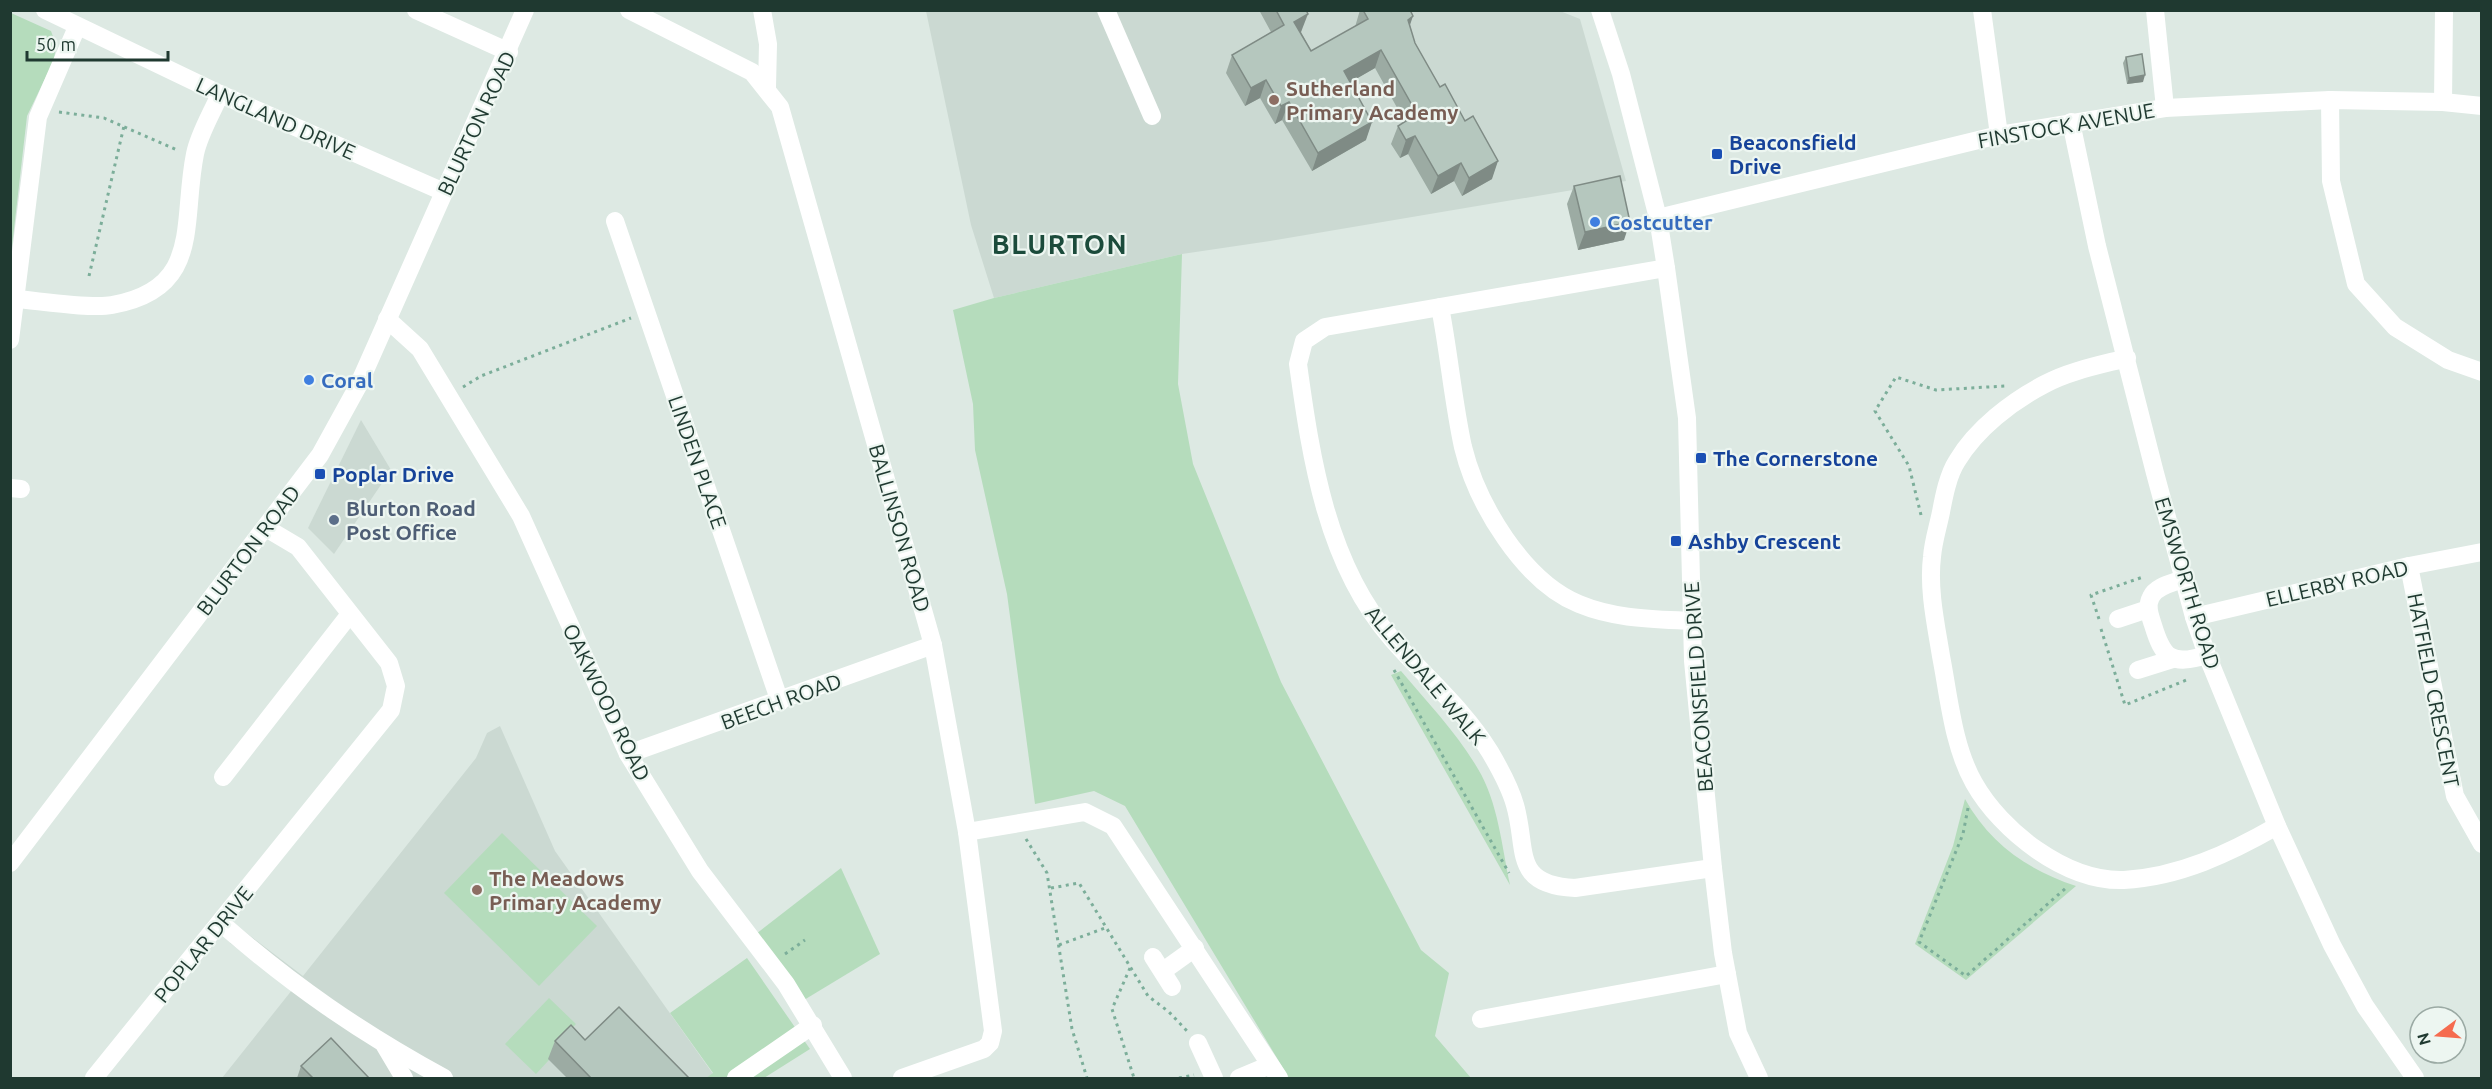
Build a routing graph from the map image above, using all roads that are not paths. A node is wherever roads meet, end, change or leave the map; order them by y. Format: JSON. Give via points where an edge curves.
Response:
{"nodes":[{"id":1,"x":416,"y":10,"type":"edge"},
{"id":2,"x":525,"y":10,"type":"edge"},
{"id":3,"x":629,"y":10,"type":"edge"},
{"id":4,"x":762,"y":10,"type":"edge"},
{"id":5,"x":1106,"y":10,"type":"edge"},
{"id":6,"x":1600,"y":10,"type":"edge"},
{"id":7,"x":1982,"y":10,"type":"edge"},
{"id":8,"x":2155,"y":10,"type":"edge"},
{"id":9,"x":2444,"y":10,"type":"edge"},
{"id":10,"x":54,"y":12,"type":"edge"},
{"id":11,"x":77,"y":27,"type":"junction"},
{"id":12,"x":509,"y":52,"type":"junction"},
{"id":13,"x":767,"y":87,"type":"junction"},
{"id":14,"x":220,"y":94,"type":"junction"},
{"id":15,"x":2330,"y":100,"type":"junction"},
{"id":16,"x":2443,"y":102,"type":"junction"},
{"id":17,"x":2481,"y":106,"type":"edge"},
{"id":18,"x":2165,"y":108,"type":"junction"},
{"id":19,"x":1152,"y":116,"type":"dead end"},
{"id":20,"x":2071,"y":122,"type":"junction"},
{"id":21,"x":2000,"y":135,"type":"junction"},
{"id":22,"x":444,"y":192,"type":"junction"},
{"id":23,"x":1658,"y":218,"type":"junction"},
{"id":24,"x":615,"y":221,"type":"dead end"},
{"id":25,"x":1666,"y":268,"type":"junction"},
{"id":26,"x":16,"y":299,"type":"junction"},
{"id":27,"x":1440,"y":307,"type":"junction"},
{"id":28,"x":387,"y":319,"type":"junction"},
{"id":29,"x":10,"y":340,"type":"edge"},
{"id":30,"x":2127,"y":358,"type":"junction"},
{"id":31,"x":2481,"y":372,"type":"edge"},
{"id":32,"x":266,"y":528,"type":"junction"},
{"id":33,"x":2481,"y":552,"type":"edge"},
{"id":34,"x":2409,"y":566,"type":"junction"},
{"id":35,"x":2183,"y":579,"type":"junction"},
{"id":36,"x":2148,"y":609,"type":"junction"},
{"id":37,"x":351,"y":614,"type":"junction"},
{"id":38,"x":2193,"y":617,"type":"junction"},
{"id":39,"x":2118,"y":619,"type":"dead end"},
{"id":40,"x":1691,"y":621,"type":"junction"},
{"id":41,"x":933,"y":645,"type":"junction"},
{"id":42,"x":2173,"y":659,"type":"junction"},
{"id":43,"x":2210,"y":662,"type":"junction"},
{"id":44,"x":2138,"y":670,"type":"dead end"},
{"id":45,"x":780,"y":702,"type":"junction"},
{"id":46,"x":627,"y":754,"type":"junction"},
{"id":47,"x":223,"y":777,"type":"dead end"},
{"id":48,"x":2277,"y":826,"type":"junction"},
{"id":49,"x":966,"y":832,"type":"junction"},
{"id":50,"x":2481,"y":844,"type":"edge"},
{"id":51,"x":10,"y":863,"type":"edge"},
{"id":52,"x":1713,"y":868,"type":"junction"},
{"id":53,"x":221,"y":922,"type":"junction"},
{"id":54,"x":1195,"y":948,"type":"junction"},
{"id":55,"x":1163,"y":972,"type":"dead end"},
{"id":56,"x":1727,"y":974,"type":"junction"},
{"id":57,"x":1481,"y":1019,"type":"dead end"},
{"id":58,"x":813,"y":1025,"type":"junction"},
{"id":59,"x":1198,"y":1043,"type":"road end"},
{"id":60,"x":385,"y":1046,"type":"junction"},
{"id":61,"x":1274,"y":1072,"type":"edge"},
{"id":62,"x":94,"y":1078,"type":"edge"},
{"id":63,"x":404,"y":1078,"type":"edge"},
{"id":64,"x":444,"y":1078,"type":"edge"},
{"id":65,"x":736,"y":1078,"type":"edge"},
{"id":66,"x":843,"y":1078,"type":"edge"},
{"id":67,"x":902,"y":1078,"type":"edge"},
{"id":68,"x":1214,"y":1078,"type":"edge"},
{"id":69,"x":1239,"y":1078,"type":"edge"},
{"id":70,"x":1759,"y":1078,"type":"edge"},
{"id":71,"x":2415,"y":1078,"type":"edge"}],
"edges":[{"from":1,"to":12,"type":"street"},
{"from":2,"to":12,"type":"street","name":"BLURTON ROAD"},
{"from":3,"to":13,"type":"street","name":"BALLINSON ROAD","via":[[753,72]]},
{"from":4,"to":13,"type":"street","via":[[768,44]]},
{"from":5,"to":19,"type":"street"},
{"from":6,"to":23,"type":"street","name":"BEACONSFIELD DRIVE","via":[[1621,74]]},
{"from":7,"to":21,"type":"street"},
{"from":8,"to":18,"type":"street"},
{"from":9,"to":16,"type":"street"},
{"from":10,"to":11,"type":"street","name":"LANGLAND DRIVE"},
{"from":11,"to":14,"type":"street","name":"LANGLAND DRIVE"},
{"from":11,"to":26,"type":"street","via":[[40,110]]},
{"from":12,"to":22,"type":"street","name":"BLURTON ROAD"},
{"from":13,"to":41,"type":"street","name":"BALLINSON ROAD","via":[[780,107],[789,137]]},
{"from":14,"to":22,"type":"street","name":"LANGLAND DRIVE"},
{"from":14,"to":26,"type":"street","via":[[195,159],[184,248],[176,269],[154,292],[111,306]]},
{"from":15,"to":16,"type":"street","name":"FINSTOCK AVENUE"},
{"from":15,"to":18,"type":"street","name":"FINSTOCK AVENUE"},
{"from":15,"to":31,"type":"street","via":[[2331,181],[2356,285],[2395,327],[2448,360]]},
{"from":16,"to":17,"type":"street","name":"FINSTOCK AVENUE"},
{"from":18,"to":20,"type":"street","name":"FINSTOCK AVENUE"},
{"from":20,"to":21,"type":"street","name":"FINSTOCK AVENUE"},
{"from":20,"to":30,"type":"street","name":"EMSWORTH ROAD","via":[[2097,246]]},
{"from":21,"to":23,"type":"street","name":"FINSTOCK AVENUE"},
{"from":22,"to":28,"type":"street","name":"BLURTON ROAD"},
{"from":23,"to":25,"type":"street","name":"BEACONSFIELD DRIVE"},
{"from":24,"to":45,"type":"street","name":"LINDEN PLACE"},
{"from":25,"to":27,"type":"street","name":"ALLENDALE WALK"},
{"from":25,"to":40,"type":"street","name":"BEACONSFIELD DRIVE","via":[[1687,418]]},
{"from":26,"to":29,"type":"street"},
{"from":27,"to":40,"type":"street","via":[[1464,448],[1490,511],[1512,547],[1532,572],[1556,592],[1579,604],[1621,617]]},
{"from":27,"to":52,"type":"street","name":"ALLENDALE WALK","via":[[1325,327],[1304,341],[1298,364],[1325,515],[1359,591],[1392,639],[1461,711],[1490,751],[1516,806],[1526,864],[1538,878],[1556,887],[1575,888]]},
{"from":28,"to":32,"type":"street","name":"BLURTON ROAD","via":[[358,387],[320,455]]},
{"from":28,"to":46,"type":"street","name":"OAKWOOD ROAD","via":[[420,350],[521,516]]},
{"from":30,"to":35,"type":"street","name":"EMSWORTH ROAD"},
{"from":30,"to":48,"type":"street","via":[[2046,383],[1989,423],[1956,461],[1944,495],[1931,558],[1934,616],[1959,746],[1974,783],[2013,832],[2040,852],[2085,872],[2122,880],[2166,874],[2235,850]]},
{"from":32,"to":37,"type":"street","name":"POPLAR DRIVE","via":[[298,548]]},
{"from":32,"to":51,"type":"street","name":"BLURTON ROAD"},
{"from":33,"to":34,"type":"street","name":"ELLERBY ROAD"},
{"from":34,"to":38,"type":"street","name":"ELLERBY ROAD"},
{"from":34,"to":50,"type":"street","name":"HATFIELD CRESCENT","via":[[2455,796]]},
{"from":35,"to":36,"type":"street","via":[[2160,588],[2151,597]]},
{"from":35,"to":38,"type":"street","name":"EMSWORTH ROAD"},
{"from":36,"to":39,"type":"street"},
{"from":36,"to":42,"type":"street","via":[[2161,650]]},
{"from":37,"to":47,"type":"street"},
{"from":37,"to":53,"type":"street","name":"POPLAR DRIVE","via":[[389,663],[396,686],[391,710]]},
{"from":38,"to":43,"type":"street","name":"EMSWORTH ROAD"},
{"from":40,"to":52,"type":"street","name":"BEACONSFIELD DRIVE"},
{"from":41,"to":45,"type":"street","name":"BEECH ROAD"},
{"from":41,"to":49,"type":"street","name":"BALLINSON ROAD"},
{"from":42,"to":43,"type":"street"},
{"from":42,"to":44,"type":"street"},
{"from":43,"to":48,"type":"street","name":"EMSWORTH ROAD"},
{"from":45,"to":46,"type":"street","name":"BEECH ROAD"},
{"from":46,"to":58,"type":"street","name":"OAKWOOD ROAD","via":[[700,871]]},
{"from":48,"to":71,"type":"street","name":"EMSWORTH ROAD","via":[[2365,1006]]},
{"from":49,"to":54,"type":"street","via":[[1085,812],[1105,820],[1113,826]]},
{"from":49,"to":67,"type":"street","name":"BALLINSON ROAD","via":[[992,1038],[984,1049]]},
{"from":52,"to":56,"type":"street","name":"BEACONSFIELD DRIVE"},
{"from":53,"to":60,"type":"street","via":[[318,1002]]},
{"from":53,"to":62,"type":"street","name":"POPLAR DRIVE"},
{"from":54,"to":55,"type":"street"},
{"from":54,"to":61,"type":"street"},
{"from":56,"to":57,"type":"street"},
{"from":56,"to":70,"type":"street","name":"BEACONSFIELD DRIVE","via":[[1738,1033]]},
{"from":58,"to":65,"type":"street"},
{"from":58,"to":66,"type":"street","name":"OAKWOOD ROAD"},
{"from":59,"to":68,"type":"street"},
{"from":60,"to":63,"type":"street"},
{"from":60,"to":64,"type":"street"},
{"from":61,"to":69,"type":"street"}]}
